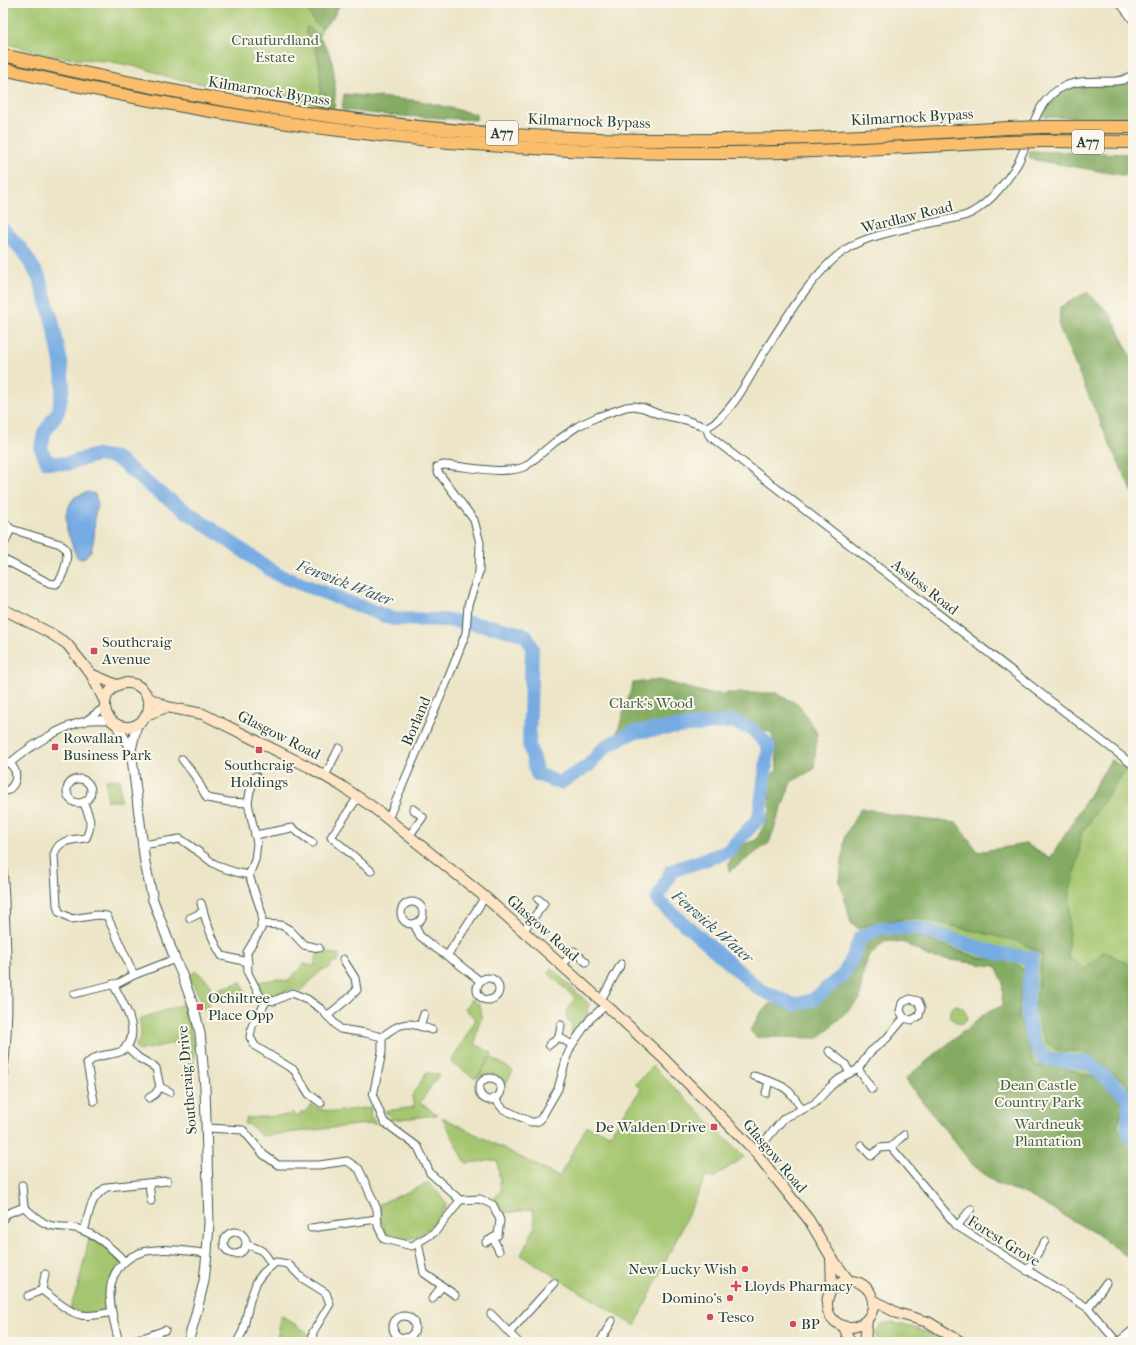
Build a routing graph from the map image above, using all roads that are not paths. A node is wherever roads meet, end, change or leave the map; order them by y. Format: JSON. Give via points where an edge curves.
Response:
{"nodes":[{"id":1,"x":1120,"y":3,"type":"edge"},
{"id":2,"x":1133,"y":20,"type":"edge"},
{"id":3,"x":3,"y":55,"type":"edge"},
{"id":4,"x":3,"y":69,"type":"edge"},
{"id":5,"x":1133,"y":75,"type":"edge"},
{"id":6,"x":1133,"y":127,"type":"edge"},
{"id":7,"x":1133,"y":142,"type":"edge"},
{"id":8,"x":706,"y":427,"type":"junction"},
{"id":9,"x":3,"y":520,"type":"edge"},
{"id":10,"x":10,"y":529,"type":"junction"},
{"id":11,"x":3,"y":546,"type":"edge"},
{"id":12,"x":3,"y":559,"type":"edge"},
{"id":13,"x":3,"y":609,"type":"edge"},
{"id":14,"x":91,"y":674,"type":"junction"},
{"id":15,"x":117,"y":685,"type":"junction"},
{"id":16,"x":147,"y":697,"type":"junction"},
{"id":17,"x":105,"y":704,"type":"junction"},
{"id":18,"x":167,"y":707,"type":"junction"},
{"id":19,"x":146,"y":715,"type":"junction"},
{"id":20,"x":87,"y":720,"type":"junction"},
{"id":21,"x":114,"y":722,"type":"junction"},
{"id":22,"x":137,"y":724,"type":"junction"},
{"id":23,"x":339,"y":748,"type":"dead end"},
{"id":24,"x":131,"y":750,"type":"junction"},
{"id":25,"x":182,"y":759,"type":"dead end"},
{"id":26,"x":6,"y":762,"type":"edge"},
{"id":27,"x":1133,"y":764,"type":"edge"},
{"id":28,"x":256,"y":776,"type":"dead end"},
{"id":29,"x":325,"y":776,"type":"junction"},
{"id":30,"x":3,"y":792,"type":"edge"},
{"id":31,"x":358,"y":797,"type":"junction"},
{"id":32,"x":83,"y":802,"type":"dead end"},
{"id":33,"x":248,"y":803,"type":"junction"},
{"id":34,"x":413,"y":809,"type":"dead end"},
{"id":35,"x":388,"y":819,"type":"junction"},
{"id":36,"x":255,"y":835,"type":"junction"},
{"id":37,"x":409,"y":836,"type":"junction"},
{"id":38,"x":313,"y":843,"type":"dead end"},
{"id":39,"x":142,"y":845,"type":"junction"},
{"id":40,"x":3,"y":868,"type":"edge"},
{"id":41,"x":371,"y":872,"type":"dead end"},
{"id":42,"x":249,"y":876,"type":"junction"},
{"id":43,"x":484,"y":897,"type":"junction"},
{"id":44,"x":538,"y":899,"type":"dead end"},
{"id":45,"x":201,"y":903,"type":"dead end"},
{"id":46,"x":203,"y":912,"type":"junction"},
{"id":47,"x":190,"y":918,"type":"dead end"},
{"id":48,"x":261,"y":924,"type":"junction"},
{"id":49,"x":414,"y":924,"type":"dead end"},
{"id":50,"x":523,"y":931,"type":"junction"},
{"id":51,"x":319,"y":948,"type":"dead end"},
{"id":52,"x":447,"y":956,"type":"junction"},
{"id":53,"x":175,"y":959,"type":"junction"},
{"id":54,"x":343,"y":959,"type":"dead end"},
{"id":55,"x":248,"y":962,"type":"junction"},
{"id":56,"x":586,"y":962,"type":"dead end"},
{"id":57,"x":621,"y":964,"type":"dead end"},
{"id":58,"x":562,"y":966,"type":"junction"},
{"id":59,"x":134,"y":975,"type":"junction"},
{"id":60,"x":480,"y":982,"type":"dead end"},
{"id":61,"x":113,"y":984,"type":"junction"},
{"id":62,"x":74,"y":994,"type":"dead end"},
{"id":63,"x":267,"y":1000,"type":"junction"},
{"id":64,"x":604,"y":1002,"type":"junction"},
{"id":65,"x":424,"y":1014,"type":"dead end"},
{"id":66,"x":327,"y":1016,"type":"junction"},
{"id":67,"x":904,"y":1018,"type":"dead end"},
{"id":68,"x":561,"y":1025,"type":"dead end"},
{"id":69,"x":420,"y":1026,"type":"junction"},
{"id":70,"x":432,"y":1030,"type":"dead end"},
{"id":71,"x":559,"y":1037,"type":"junction"},
{"id":72,"x":382,"y":1038,"type":"junction"},
{"id":73,"x":549,"y":1045,"type":"dead end"},
{"id":74,"x":572,"y":1045,"type":"junction"},
{"id":75,"x":126,"y":1046,"type":"junction"},
{"id":76,"x":829,"y":1051,"type":"dead end"},
{"id":77,"x":4,"y":1063,"type":"edge"},
{"id":78,"x":858,"y":1069,"type":"junction"},
{"id":79,"x":850,"y":1073,"type":"junction"},
{"id":80,"x":754,"y":1076,"type":"dead end"},
{"id":81,"x":3,"y":1077,"type":"edge"},
{"id":82,"x":769,"y":1081,"type":"junction"},
{"id":83,"x":160,"y":1087,"type":"junction"},
{"id":84,"x":872,"y":1089,"type":"dead end"},
{"id":85,"x":170,"y":1092,"type":"dead end"},
{"id":86,"x":766,"y":1092,"type":"dead end"},
{"id":87,"x":149,"y":1098,"type":"dead end"},
{"id":88,"x":494,"y":1098,"type":"dead end"},
{"id":89,"x":94,"y":1101,"type":"dead end"},
{"id":90,"x":321,"y":1104,"type":"dead end"},
{"id":91,"x":802,"y":1110,"type":"junction"},
{"id":92,"x":207,"y":1128,"type":"junction"},
{"id":93,"x":904,"y":1135,"type":"dead end"},
{"id":94,"x":861,"y":1145,"type":"dead end"},
{"id":95,"x":891,"y":1147,"type":"junction"},
{"id":96,"x":754,"y":1150,"type":"junction"},
{"id":97,"x":167,"y":1181,"type":"dead end"},
{"id":98,"x":149,"y":1183,"type":"junction"},
{"id":99,"x":22,"y":1185,"type":"dead end"},
{"id":100,"x":460,"y":1200,"type":"junction"},
{"id":101,"x":151,"y":1201,"type":"dead end"},
{"id":102,"x":24,"y":1207,"type":"junction"},
{"id":103,"x":971,"y":1209,"type":"dead end"},
{"id":104,"x":377,"y":1218,"type":"junction"},
{"id":105,"x":3,"y":1219,"type":"edge"},
{"id":106,"x":957,"y":1226,"type":"junction"},
{"id":107,"x":311,"y":1228,"type":"dead end"},
{"id":108,"x":84,"y":1231,"type":"junction"},
{"id":109,"x":1045,"y":1241,"type":"dead end"},
{"id":110,"x":418,"y":1242,"type":"junction"},
{"id":111,"x":246,"y":1245,"type":"dead end"},
{"id":112,"x":499,"y":1251,"type":"dead end"},
{"id":113,"x":207,"y":1253,"type":"junction"},
{"id":114,"x":831,"y":1258,"type":"junction"},
{"id":115,"x":124,"y":1261,"type":"junction"},
{"id":116,"x":272,"y":1265,"type":"junction"},
{"id":117,"x":1027,"y":1271,"type":"junction"},
{"id":118,"x":44,"y":1274,"type":"dead end"},
{"id":119,"x":849,"y":1281,"type":"junction"},
{"id":120,"x":554,"y":1283,"type":"dead end"},
{"id":121,"x":1106,"y":1283,"type":"dead end"},
{"id":122,"x":442,"y":1286,"type":"junction"},
{"id":123,"x":832,"y":1289,"type":"junction"},
{"id":124,"x":42,"y":1290,"type":"junction"},
{"id":125,"x":455,"y":1295,"type":"dead end"},
{"id":126,"x":28,"y":1296,"type":"dead end"},
{"id":127,"x":432,"y":1299,"type":"dead end"},
{"id":128,"x":873,"y":1300,"type":"junction"},
{"id":129,"x":1088,"y":1308,"type":"junction"},
{"id":130,"x":112,"y":1312,"type":"junction"},
{"id":131,"x":897,"y":1313,"type":"junction"},
{"id":132,"x":491,"y":1314,"type":"dead end"},
{"id":133,"x":869,"y":1316,"type":"junction"},
{"id":134,"x":612,"y":1321,"type":"dead end"},
{"id":135,"x":844,"y":1327,"type":"junction"},
{"id":136,"x":166,"y":1330,"type":"dead end"},
{"id":137,"x":1133,"y":1330,"type":"edge"},
{"id":138,"x":509,"y":1333,"type":"junction"},
{"id":139,"x":119,"y":1342,"type":"edge"},
{"id":140,"x":122,"y":1342,"type":"edge"},
{"id":141,"x":188,"y":1342,"type":"edge"},
{"id":142,"x":237,"y":1342,"type":"edge"},
{"id":143,"x":312,"y":1342,"type":"edge"},
{"id":144,"x":518,"y":1342,"type":"edge"},
{"id":145,"x":600,"y":1342,"type":"edge"},
{"id":146,"x":850,"y":1342,"type":"edge"},
{"id":147,"x":865,"y":1342,"type":"edge"},
{"id":148,"x":961,"y":1342,"type":"edge"},
{"id":149,"x":1118,"y":1342,"type":"edge"}],
"edges":[{"from":1,"to":2,"type":"street"},
{"from":3,"to":6,"type":"highway","name":"Kilmarnock Bypass","number":"A77","bridge":true,"via":[[135,85],[316,115],[446,130],[570,138],[711,140],[1008,128]]},
{"from":4,"to":7,"type":"highway","name":"Kilmarnock Bypass","number":"A77","bridge":true,"via":[[219,113],[405,139],[496,146],[731,154],[1007,142]]},
{"from":5,"to":8,"type":"street","name":"Wardlaw Road","via":[[1123,80],[1072,84],[1048,98],[1038,111],[1018,161],[1008,178],[974,212],[867,239],[846,249],[830,261],[791,311],[736,399],[721,417]]},
{"from":8,"to":27,"type":"street","name":"Assloss Road","via":[[712,438]]},
{"from":8,"to":35,"type":"street","name":"Borland","via":[[644,408],[626,407],[578,426],[522,468],[504,471],[443,465],[437,467],[438,472],[474,520],[480,543],[479,572],[468,605],[466,633]]},
{"from":9,"to":10,"type":"street"},
{"from":10,"to":11,"type":"street"},
{"from":10,"to":12,"type":"street","via":[[60,544],[65,548],[67,554],[63,576],[58,583],[49,583]]},
{"from":13,"to":14,"type":"main road","via":[[67,644]]},
{"from":14,"to":15,"type":"main road"},
{"from":14,"to":17,"type":"main road"},
{"from":15,"to":16,"type":"main road","via":[[127,682],[135,684]]},
{"from":15,"to":17,"type":"main road","via":[[106,695]]},
{"from":16,"to":18,"type":"main road","name":"Glasgow Road"},
{"from":16,"to":19,"type":"main road","via":[[149,706]]},
{"from":17,"to":20,"type":"street"},
{"from":17,"to":21,"type":"main road","via":[[106,712]]},
{"from":18,"to":19,"type":"main road"},
{"from":18,"to":29,"type":"main road","name":"Glasgow Road","via":[[203,714]]},
{"from":19,"to":22,"type":"main road"},
{"from":20,"to":21,"type":"street"},
{"from":20,"to":26,"type":"street","via":[[70,726]]},
{"from":21,"to":22,"type":"main road","via":[[124,726]]},
{"from":21,"to":24,"type":"street","name":"Southcraig Drive"},
{"from":22,"to":24,"type":"street","name":"Southcraig Drive"},
{"from":23,"to":29,"type":"street"},
{"from":24,"to":39,"type":"street","name":"Southcraig Drive"},
{"from":25,"to":33,"type":"street","via":[[207,798]]},
{"from":26,"to":30,"type":"street","via":[[15,771],[16,779],[13,786]]},
{"from":28,"to":33,"type":"street"},
{"from":29,"to":31,"type":"main road","name":"Glasgow Road"},
{"from":31,"to":35,"type":"main road","name":"Glasgow Road"},
{"from":31,"to":41,"type":"street","via":[[331,837]]},
{"from":32,"to":59,"type":"street","via":[[90,815],[90,830],[86,838],[64,841],[56,848],[54,855],[59,912],[72,919],[107,916]]},
{"from":33,"to":36,"type":"street"},
{"from":34,"to":37,"type":"street","via":[[423,817]]},
{"from":35,"to":37,"type":"main road","name":"Glasgow Road"},
{"from":36,"to":38,"type":"street","via":[[292,828]]},
{"from":36,"to":42,"type":"street","via":[[255,860]]},
{"from":37,"to":43,"type":"main road","name":"Glasgow Road"},
{"from":39,"to":42,"type":"street","via":[[180,839],[215,864]]},
{"from":39,"to":53,"type":"street","name":"Southcraig Drive","via":[[153,900]]},
{"from":40,"to":77,"type":"street","via":[[7,966]]},
{"from":42,"to":48,"type":"street","via":[[262,914]]},
{"from":43,"to":50,"type":"main road","name":"Glasgow Road"},
{"from":43,"to":52,"type":"street"},
{"from":44,"to":50,"type":"street","via":[[544,904]]},
{"from":45,"to":46,"type":"street"},
{"from":46,"to":47,"type":"street"},
{"from":46,"to":55,"type":"street","via":[[214,943],[222,956]]},
{"from":48,"to":51,"type":"street","via":[[281,925],[290,930],[304,945]]},
{"from":48,"to":55,"type":"street","via":[[261,929],[248,952]]},
{"from":49,"to":52,"type":"street","via":[[420,936]]},
{"from":50,"to":58,"type":"main road","name":"Glasgow Road"},
{"from":52,"to":60,"type":"street"},
{"from":53,"to":59,"type":"street"},
{"from":53,"to":92,"type":"street","name":"Southcraig Drive","via":[[192,1003],[200,1033]]},
{"from":54,"to":66,"type":"street","via":[[355,978],[356,990]]},
{"from":55,"to":63,"type":"street","via":[[248,973],[261,998]]},
{"from":56,"to":58,"type":"street","via":[[574,951]]},
{"from":57,"to":64,"type":"street"},
{"from":58,"to":64,"type":"main road","name":"Glasgow Road"},
{"from":59,"to":61,"type":"street"},
{"from":61,"to":62,"type":"street"},
{"from":61,"to":75,"type":"street","via":[[130,1015],[132,1030],[129,1044]]},
{"from":63,"to":66,"type":"street","via":[[274,1002],[292,993],[321,1009]]},
{"from":63,"to":90,"type":"street","via":[[252,1026],[250,1037],[254,1046],[294,1070],[309,1094]]},
{"from":64,"to":74,"type":"street"},
{"from":64,"to":96,"type":"main road","name":"Glasgow Road"},
{"from":65,"to":69,"type":"street"},
{"from":66,"to":72,"type":"street","via":[[340,1029]]},
{"from":67,"to":78,"type":"street","via":[[870,1052]]},
{"from":68,"to":71,"type":"street"},
{"from":69,"to":70,"type":"street"},
{"from":69,"to":72,"type":"street","via":[[412,1023],[399,1025]]},
{"from":71,"to":73,"type":"street"},
{"from":71,"to":74,"type":"street"},
{"from":72,"to":100,"type":"street","via":[[382,1052],[373,1096],[384,1122],[418,1147],[430,1173]]},
{"from":74,"to":88,"type":"street","via":[[558,1089],[540,1120],[531,1122],[503,1109]]},
{"from":75,"to":83,"type":"street","via":[[138,1058],[156,1068]]},
{"from":75,"to":89,"type":"street","via":[[121,1051],[95,1058],[87,1063]]},
{"from":76,"to":79,"type":"street","via":[[845,1064]]},
{"from":77,"to":81,"type":"street"},
{"from":78,"to":79,"type":"street"},
{"from":78,"to":84,"type":"street"},
{"from":79,"to":91,"type":"street","via":[[839,1078],[814,1104]]},
{"from":80,"to":82,"type":"street"},
{"from":82,"to":86,"type":"street"},
{"from":82,"to":91,"type":"street","via":[[782,1085],[791,1092]]},
{"from":83,"to":85,"type":"street"},
{"from":83,"to":87,"type":"street"},
{"from":91,"to":96,"type":"street","via":[[784,1118]]},
{"from":92,"to":104,"type":"street","via":[[243,1130],[264,1155],[278,1165],[319,1165],[347,1161],[359,1169],[377,1209]]},
{"from":92,"to":113,"type":"street","name":"Southcraig Drive"},
{"from":93,"to":95,"type":"street"},
{"from":94,"to":95,"type":"street","via":[[871,1156],[880,1148]]},
{"from":95,"to":106,"type":"street","name":"Forest Grove"},
{"from":96,"to":114,"type":"main road","name":"Glasgow Road","via":[[809,1220]]},
{"from":97,"to":98,"type":"street"},
{"from":98,"to":101,"type":"street"},
{"from":98,"to":108,"type":"street","via":[[107,1186],[94,1198]]},
{"from":99,"to":102,"type":"street"},
{"from":100,"to":110,"type":"street","via":[[435,1232]]},
{"from":100,"to":112,"type":"street","via":[[480,1199],[493,1206],[500,1220],[498,1235],[489,1240]]},
{"from":102,"to":105,"type":"street","via":[[6,1214]]},
{"from":102,"to":108,"type":"street","via":[[49,1225]]},
{"from":103,"to":106,"type":"street"},
{"from":104,"to":107,"type":"street"},
{"from":104,"to":110,"type":"street","via":[[384,1239],[412,1246]]},
{"from":106,"to":117,"type":"street","name":"Forest Grove"},
{"from":108,"to":115,"type":"street","via":[[102,1241]]},
{"from":109,"to":117,"type":"street"},
{"from":110,"to":122,"type":"street","via":[[424,1273]]},
{"from":111,"to":116,"type":"street","via":[[260,1248],[266,1253]]},
{"from":113,"to":115,"type":"street","via":[[155,1250],[136,1254]]},
{"from":113,"to":141,"type":"street","name":"Southcraig Drive","via":[[204,1281]]},
{"from":114,"to":119,"type":"main road","name":"Glasgow Road"},
{"from":114,"to":123,"type":"main road","name":"Glasgow Road"},
{"from":115,"to":130,"type":"street","via":[[116,1272],[111,1287]]},
{"from":116,"to":142,"type":"street","via":[[257,1281],[243,1331]]},
{"from":116,"to":143,"type":"street","via":[[276,1262],[288,1264],[302,1278],[326,1293],[330,1304],[313,1332]]},
{"from":117,"to":129,"type":"street","name":"Forest Grove"},
{"from":118,"to":124,"type":"street"},
{"from":119,"to":123,"type":"main road","via":[[837,1284]]},
{"from":119,"to":128,"type":"main road","via":[[867,1288]]},
{"from":120,"to":138,"type":"street"},
{"from":121,"to":129,"type":"street"},
{"from":122,"to":125,"type":"street"},
{"from":122,"to":127,"type":"street"},
{"from":123,"to":135,"type":"main road","via":[[826,1301],[827,1309],[835,1323]]},
{"from":124,"to":126,"type":"street"},
{"from":124,"to":130,"type":"street","via":[[80,1315]]},
{"from":128,"to":131,"type":"main road"},
{"from":128,"to":133,"type":"main road"},
{"from":129,"to":149,"type":"street","name":"Forest Grove"},
{"from":130,"to":139,"type":"street"},
{"from":131,"to":133,"type":"main road"},
{"from":131,"to":148,"type":"main road","via":[[928,1322]]},
{"from":132,"to":138,"type":"street"},
{"from":133,"to":135,"type":"main road","via":[[859,1326]]},
{"from":133,"to":147,"type":"main road"},
{"from":134,"to":145,"type":"street"},
{"from":135,"to":146,"type":"main road"},
{"from":136,"to":140,"type":"street"},
{"from":137,"to":149,"type":"street"},
{"from":138,"to":144,"type":"street"}]}
